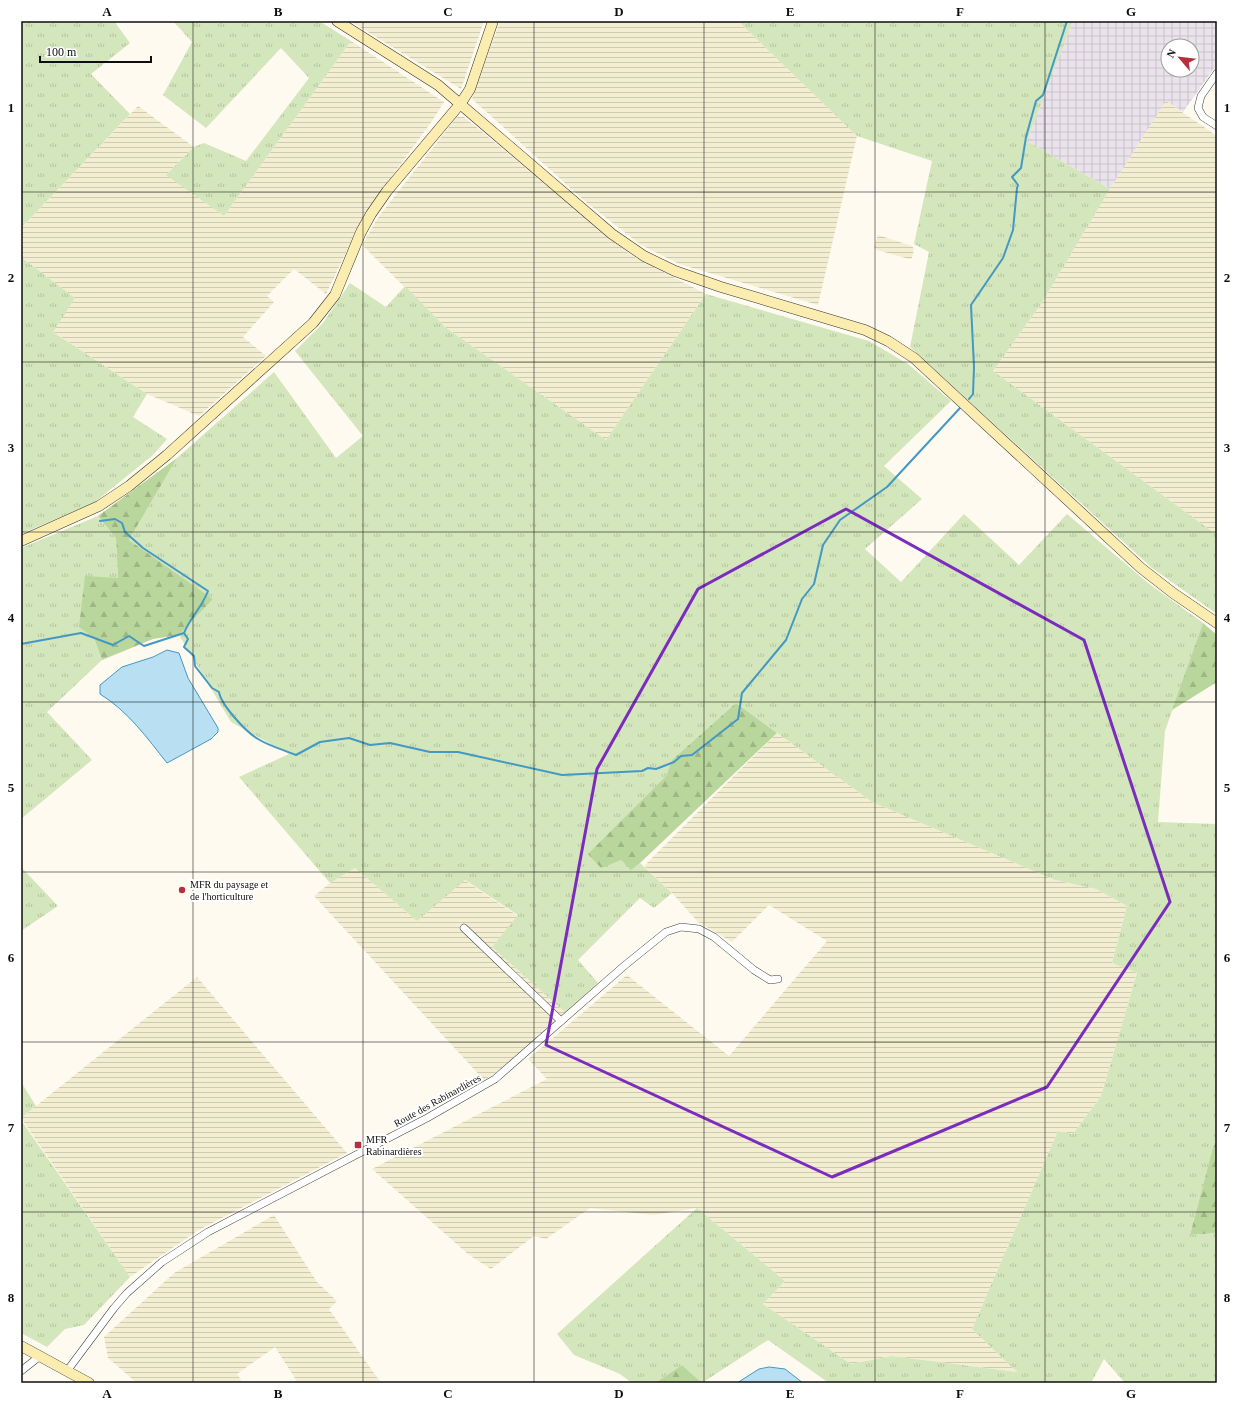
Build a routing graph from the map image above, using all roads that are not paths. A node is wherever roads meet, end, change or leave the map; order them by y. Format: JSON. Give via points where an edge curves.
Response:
{"nodes":[{"id":1,"x":337,"y":21,"type":"edge"},
{"id":2,"x":493,"y":21,"type":"edge"},
{"id":3,"x":1217,"y":73,"type":"edge"},
{"id":4,"x":461,"y":103,"type":"junction"},
{"id":5,"x":1217,"y":126,"type":"edge"},
{"id":6,"x":21,"y":541,"type":"edge"},
{"id":7,"x":1217,"y":623,"type":"edge"},
{"id":8,"x":464,"y":928,"type":"dead end"},
{"id":9,"x":778,"y":979,"type":"dead end"},
{"id":10,"x":561,"y":1021,"type":"junction"},
{"id":11,"x":21,"y":1346,"type":"edge"},
{"id":12,"x":40,"y":1356,"type":"junction"},
{"id":13,"x":21,"y":1371,"type":"edge"},
{"id":14,"x":67,"y":1372,"type":"junction"},
{"id":15,"x":89,"y":1383,"type":"edge"}],
"edges":[{"from":1,"to":4,"type":"street","via":[[407,64]]},
{"from":2,"to":4,"type":"street","via":[[470,89]]},
{"from":3,"to":5,"type":"street","via":[[1201,96],[1198,108],[1203,117]]},
{"from":4,"to":6,"type":"street","via":[[387,191],[371,214],[334,295],[314,323],[129,486],[99,506]]},
{"from":4,"to":7,"type":"street","via":[[612,234],[644,256],[721,288],[865,330],[914,358],[1141,568]]},
{"from":8,"to":10,"type":"street"},
{"from":9,"to":10,"type":"street","name":"Route des Rabinardières","via":[[770,980],[754,970],[707,932],[681,927],[666,932]]},
{"from":10,"to":14,"type":"street","name":"Route des Rabinardières","via":[[495,1079],[427,1118],[208,1232],[162,1262],[114,1308]]},
{"from":11,"to":12,"type":"street"},
{"from":12,"to":13,"type":"street"},
{"from":12,"to":14,"type":"street"},
{"from":14,"to":15,"type":"street"}]}
